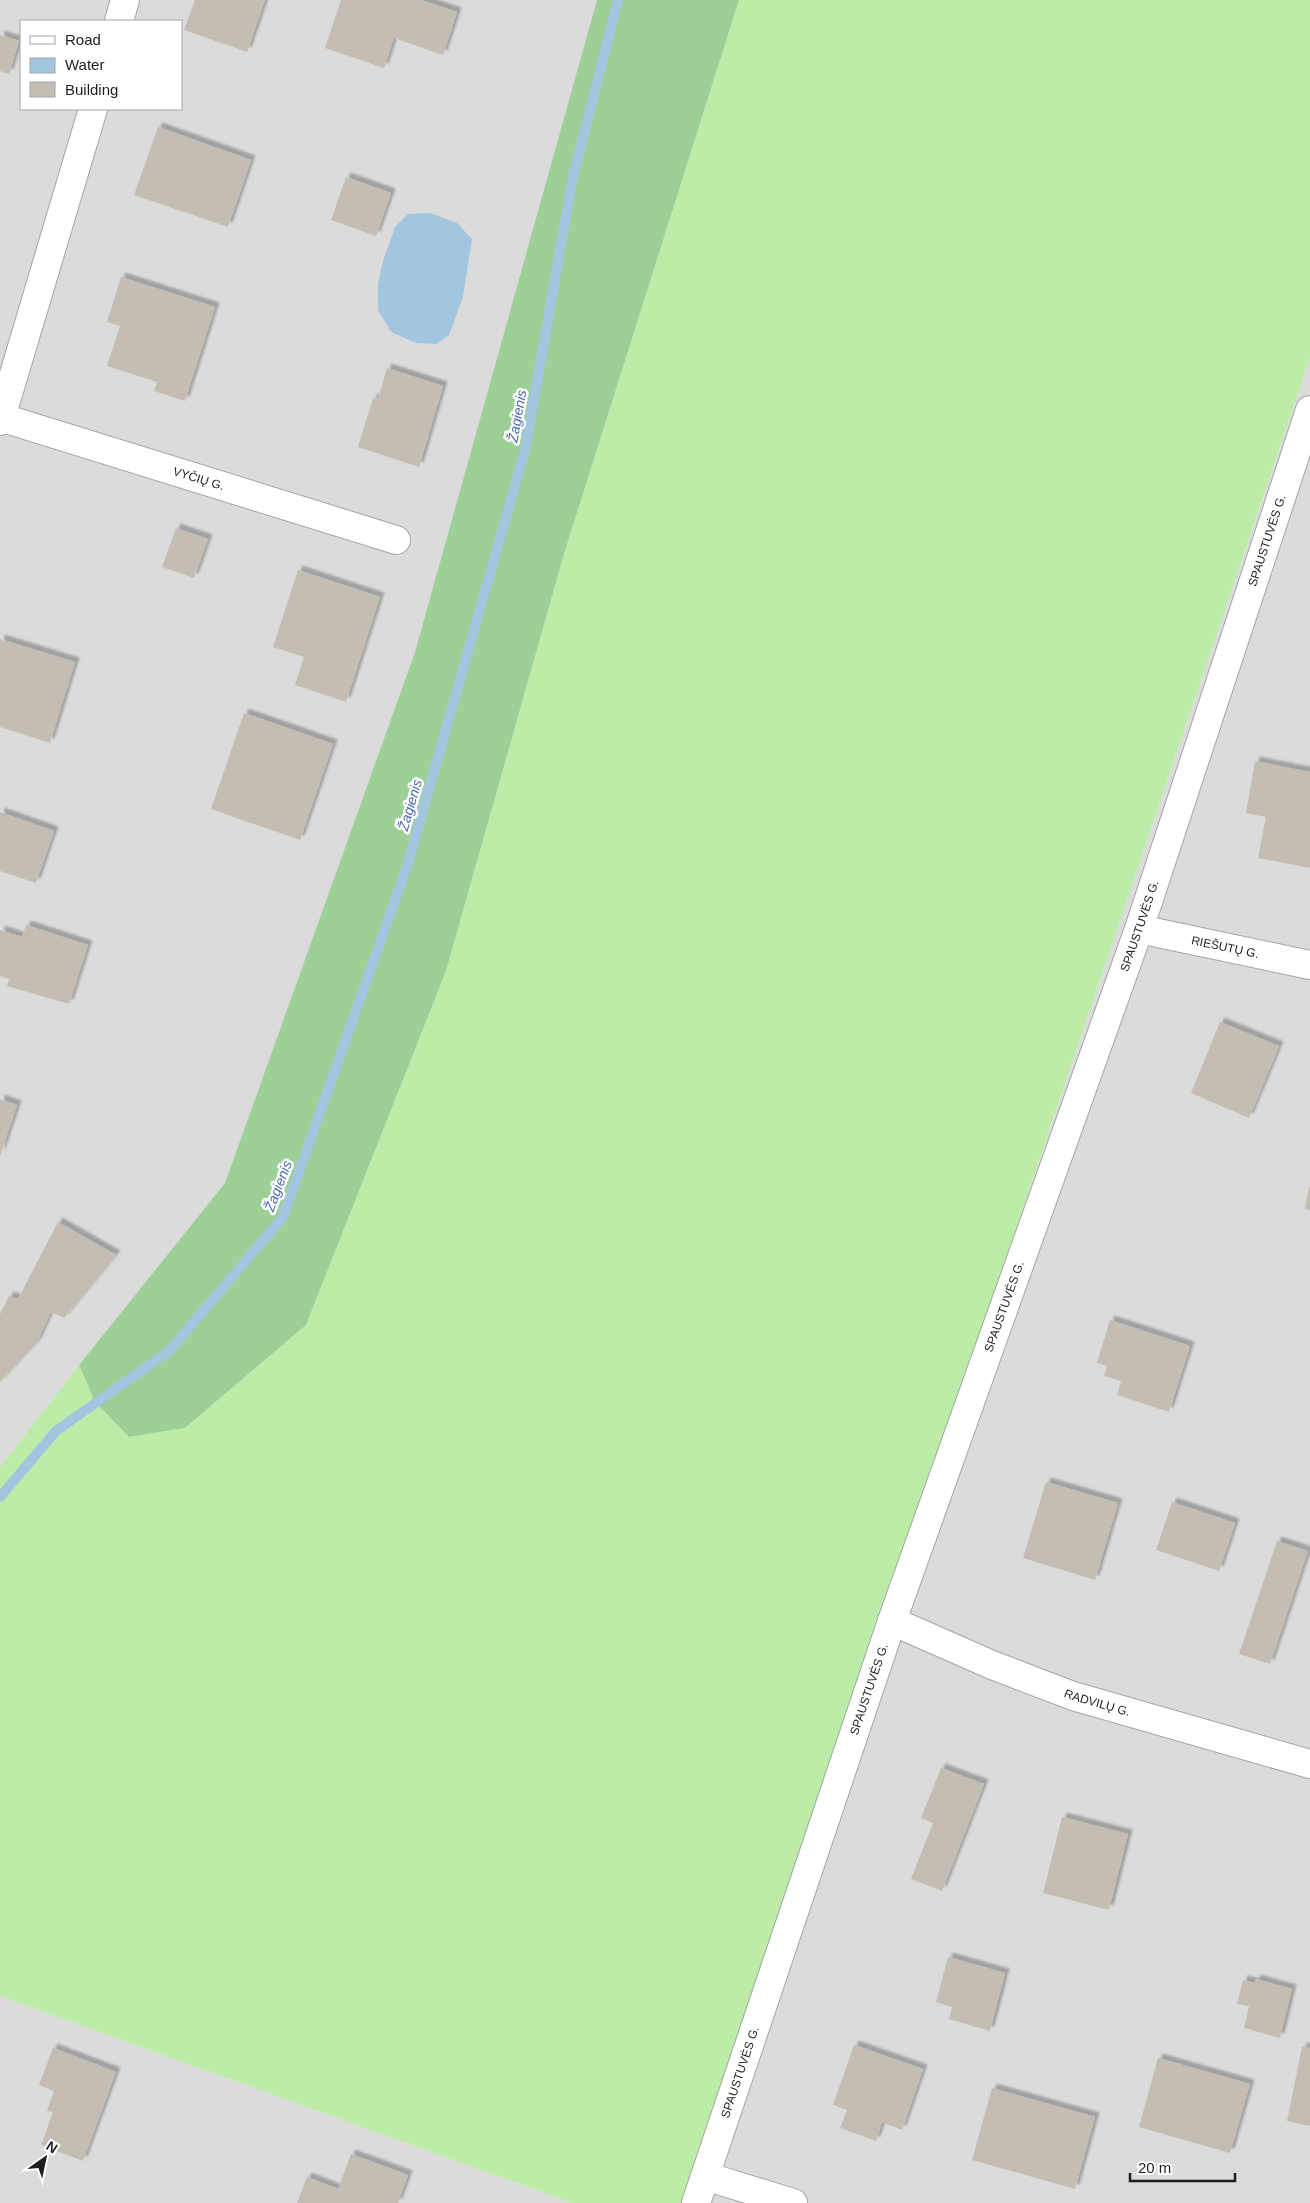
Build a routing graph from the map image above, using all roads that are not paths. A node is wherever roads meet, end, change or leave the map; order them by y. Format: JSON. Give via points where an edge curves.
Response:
{"nodes":[{"id":1,"x":126,"y":0,"type":"edge"},
{"id":2,"x":119,"y":20,"type":"edge"},
{"id":3,"x":93,"y":110,"type":"edge"},
{"id":4,"x":1310,"y":410,"type":"edge"},
{"id":5,"x":0,"y":419,"type":"edge"},
{"id":6,"x":396,"y":540,"type":"dead end"},
{"id":7,"x":1140,"y":928,"type":"junction"},
{"id":8,"x":1310,"y":965,"type":"edge"},
{"id":9,"x":892,"y":1620,"type":"junction"},
{"id":10,"x":1310,"y":1764,"type":"edge"},
{"id":11,"x":705,"y":2176,"type":"junction"},
{"id":12,"x":696,"y":2203,"type":"edge"},
{"id":13,"x":793,"y":2203,"type":"edge"}],
"edges":[{"from":1,"to":2,"type":"street"},
{"from":3,"to":5,"type":"street"},
{"from":4,"to":7,"type":"street","name":"SPAUSTUVĖS G."},
{"from":5,"to":6,"type":"street","name":"VYČIŲ G."},
{"from":7,"to":8,"type":"street","name":"RIEŠUTŲ G."},
{"from":7,"to":9,"type":"street","name":"SPAUSTUVĖS G."},
{"from":9,"to":10,"type":"street","name":"RADVILŲ G.","via":[[992,1665],[1073,1696]]},
{"from":9,"to":11,"type":"street","name":"SPAUSTUVĖS G."},
{"from":11,"to":12,"type":"street","name":"SPAUSTUVĖS G."},
{"from":11,"to":13,"type":"street"}]}
